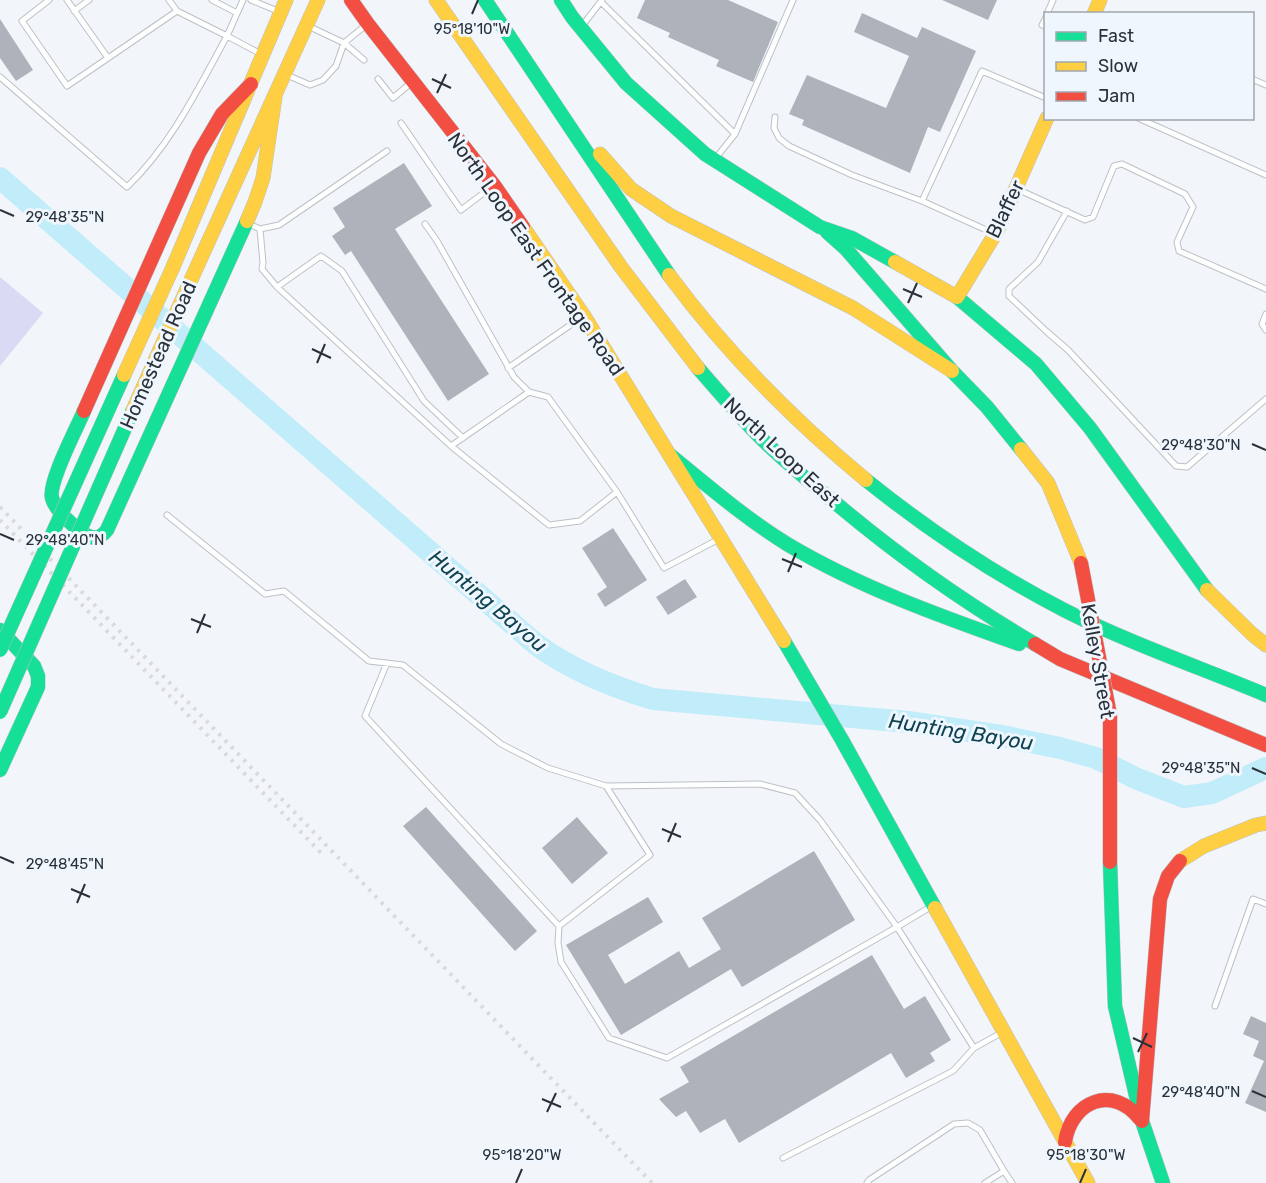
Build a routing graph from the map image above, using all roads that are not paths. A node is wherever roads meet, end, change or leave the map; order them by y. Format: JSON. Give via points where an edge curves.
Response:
{"nodes":[{"id":1,"x":49,"y":0,"type":"edge"},
{"id":2,"x":67,"y":0,"type":"edge"},
{"id":3,"x":89,"y":0,"type":"edge"},
{"id":4,"x":169,"y":0,"type":"edge"},
{"id":5,"x":213,"y":0,"type":"edge"},
{"id":6,"x":243,"y":0,"type":"edge"},
{"id":7,"x":251,"y":0,"type":"edge"},
{"id":8,"x":318,"y":0,"type":"edge"},
{"id":9,"x":351,"y":0,"type":"edge"},
{"id":10,"x":436,"y":0,"type":"edge"},
{"id":11,"x":485,"y":0,"type":"edge"},
{"id":12,"x":792,"y":0,"type":"edge"},
{"id":13,"x":602,"y":1,"type":"edge"},
{"id":14,"x":565,"y":2,"type":"edge"},
{"id":15,"x":284,"y":6,"type":"edge"},
{"id":16,"x":74,"y":11,"type":"junction"},
{"id":17,"x":177,"y":11,"type":"junction"},
{"id":18,"x":237,"y":13,"type":"junction"},
{"id":19,"x":368,"y":24,"type":"junction"},
{"id":20,"x":307,"y":26,"type":"junction"},
{"id":21,"x":581,"y":27,"type":"junction"},
{"id":22,"x":227,"y":36,"type":"junction"},
{"id":23,"x":344,"y":43,"type":"junction"},
{"id":24,"x":263,"y":55,"type":"junction"},
{"id":25,"x":108,"y":58,"type":"junction"},
{"id":26,"x":364,"y":60,"type":"dead end"},
{"id":27,"x":286,"y":74,"type":"junction"},
{"id":28,"x":0,"y":77,"type":"edge"},
{"id":29,"x":1266,"y":78,"type":"edge"},
{"id":30,"x":378,"y":79,"type":"dead end"},
{"id":31,"x":414,"y":81,"type":"junction"},
{"id":32,"x":251,"y":84,"type":"junction"},
{"id":33,"x":1265,"y":85,"type":"edge"},
{"id":34,"x":275,"y":97,"type":"junction"},
{"id":35,"x":1044,"y":97,"type":"edge"},
{"id":36,"x":555,"y":103,"type":"junction"},
{"id":37,"x":775,"y":117,"type":"dead end"},
{"id":38,"x":1046,"y":120,"type":"edge"},
{"id":39,"x":1142,"y":120,"type":"edge"},
{"id":40,"x":401,"y":123,"type":"dead end"},
{"id":41,"x":735,"y":134,"type":"junction"},
{"id":42,"x":387,"y":151,"type":"dead end"},
{"id":43,"x":714,"y":160,"type":"junction"},
{"id":44,"x":1266,"y":175,"type":"edge"},
{"id":45,"x":494,"y":185,"type":"junction"},
{"id":46,"x":1016,"y":188,"type":"junction"},
{"id":47,"x":922,"y":201,"type":"junction"},
{"id":48,"x":1067,"y":211,"type":"junction"},
{"id":49,"x":246,"y":223,"type":"junction"},
{"id":50,"x":425,"y":224,"type":"dead end"},
{"id":51,"x":820,"y":226,"type":"junction"},
{"id":52,"x":260,"y":229,"type":"junction"},
{"id":53,"x":995,"y":234,"type":"junction"},
{"id":54,"x":278,"y":287,"type":"junction"},
{"id":55,"x":1266,"y":289,"type":"edge"},
{"id":56,"x":957,"y":297,"type":"junction"},
{"id":57,"x":1266,"y":314,"type":"edge"},
{"id":58,"x":584,"y":316,"type":"junction"},
{"id":59,"x":1266,"y":330,"type":"edge"},
{"id":60,"x":508,"y":368,"type":"junction"},
{"id":61,"x":952,"y":371,"type":"junction"},
{"id":62,"x":529,"y":392,"type":"junction"},
{"id":63,"x":1266,"y":399,"type":"edge"},
{"id":64,"x":463,"y":438,"type":"junction"},
{"id":65,"x":452,"y":446,"type":"junction"},
{"id":66,"x":670,"y":455,"type":"junction"},
{"id":67,"x":617,"y":492,"type":"junction"},
{"id":68,"x":167,"y":515,"type":"dead end"},
{"id":69,"x":721,"y":538,"type":"junction"},
{"id":70,"x":0,"y":630,"type":"edge"},
{"id":71,"x":1266,"y":645,"type":"edge"},
{"id":72,"x":0,"y":650,"type":"edge"},
{"id":73,"x":1060,"y":659,"type":"junction"},
{"id":74,"x":387,"y":663,"type":"junction"},
{"id":75,"x":1266,"y":695,"type":"edge"},
{"id":76,"x":0,"y":712,"type":"edge"},
{"id":77,"x":1260,"y":743,"type":"edge"},
{"id":78,"x":0,"y":770,"type":"edge"},
{"id":79,"x":606,"y":786,"type":"junction"},
{"id":80,"x":1266,"y":823,"type":"edge"},
{"id":81,"x":1266,"y":903,"type":"edge"},
{"id":82,"x":934,"y":906,"type":"junction"},
{"id":83,"x":559,"y":926,"type":"junction"},
{"id":84,"x":897,"y":927,"type":"junction"},
{"id":85,"x":1215,"y":1006,"type":"dead end"},
{"id":86,"x":1003,"y":1031,"type":"junction"},
{"id":87,"x":975,"y":1048,"type":"junction"},
{"id":88,"x":1142,"y":1121,"type":"junction"},
{"id":89,"x":1065,"y":1142,"type":"junction"},
{"id":90,"x":783,"y":1158,"type":"dead end"},
{"id":91,"x":1004,"y":1171,"type":"junction"},
{"id":92,"x":867,"y":1183,"type":"edge"},
{"id":93,"x":985,"y":1183,"type":"edge"},
{"id":94,"x":1012,"y":1183,"type":"edge"},
{"id":95,"x":1088,"y":1183,"type":"edge"},
{"id":96,"x":1163,"y":1183,"type":"edge"}],
"edges":[{"from":1,"to":25,"type":"lane","via":[[22,21],[68,86]]},
{"from":2,"to":16,"type":"lane"},
{"from":3,"to":16,"type":"lane"},
{"from":4,"to":17,"type":"lane"},
{"from":5,"to":18,"type":"lane"},
{"from":6,"to":18,"type":"lane"},
{"from":7,"to":15,"type":"lane"},
{"from":8,"to":20,"type":"main road","name":"Homestead Road"},
{"from":9,"to":19,"type":"main road","name":"North Loop East Frontage Road"},
{"from":10,"to":73,"type":"main road","name":"North Loop East","via":[[621,267],[692,362],[757,434],[818,489],[927,575]]},
{"from":11,"to":36,"type":"main road","name":"North Loop East"},
{"from":12,"to":41,"type":"lane"},
{"from":13,"to":21,"type":"lane"},
{"from":13,"to":41,"type":"lane"},
{"from":14,"to":21,"type":"main road"},
{"from":15,"to":24,"type":"main road","name":"Homestead Road"},
{"from":16,"to":25,"type":"lane"},
{"from":17,"to":22,"type":"lane"},
{"from":17,"to":25,"type":"lane"},
{"from":18,"to":22,"type":"lane"},
{"from":19,"to":23,"type":"lane"},
{"from":19,"to":31,"type":"main road","name":"North Loop East Frontage Road"},
{"from":20,"to":23,"type":"lane"},
{"from":20,"to":27,"type":"main road","name":"Homestead Road"},
{"from":21,"to":43,"type":"main road","via":[[626,83]]},
{"from":22,"to":24,"type":"lane"},
{"from":22,"to":28,"type":"lane","via":[[168,138],[128,187]]},
{"from":23,"to":26,"type":"lane"},
{"from":23,"to":27,"type":"lane","via":[[336,66],[323,80],[310,85]]},
{"from":24,"to":32,"type":"main road","name":"Homestead Road"},
{"from":27,"to":34,"type":"main road","name":"Homestead Road"},
{"from":29,"to":33,"type":"lane"},
{"from":30,"to":31,"type":"lane","via":[[393,98]]},
{"from":31,"to":45,"type":"main road","name":"North Loop East Frontage Road"},
{"from":32,"to":49,"type":"main road","via":[[222,114],[199,153],[58,470],[52,500],[86,535],[102,536],[107,530]]},
{"from":32,"to":72,"type":"main road","name":"Homestead Road","bridge":true},
{"from":34,"to":49,"type":"main road","via":[[263,178]]},
{"from":34,"to":76,"type":"main road","name":"Homestead Road","bridge":true},
{"from":35,"to":47,"type":"lane","via":[[982,71]]},
{"from":36,"to":61,"type":"main road","via":[[631,189],[670,216],[853,308]]},
{"from":36,"to":75,"type":"main road","name":"North Loop East","via":[[658,260],[717,336],[779,404],[848,466],[898,506],[1019,586],[1091,623]]},
{"from":37,"to":47,"type":"lane","via":[[774,128],[789,146]]},
{"from":38,"to":46,"type":"main road","name":"Blaffer"},
{"from":39,"to":44,"type":"lane"},
{"from":40,"to":45,"type":"lane","via":[[461,210]]},
{"from":41,"to":43,"type":"lane"},
{"from":42,"to":52,"type":"lane","via":[[279,225]]},
{"from":43,"to":51,"type":"main road"},
{"from":45,"to":58,"type":"main road","name":"North Loop East Frontage Road"},
{"from":46,"to":48,"type":"lane"},
{"from":46,"to":53,"type":"main road","name":"Blaffer"},
{"from":47,"to":53,"type":"lane"},
{"from":48,"to":55,"type":"lane","via":[[1085,220],[1093,217],[1114,166],[1122,164],[1185,194],[1192,207],[1177,242],[1179,251]]},
{"from":48,"to":63,"type":"lane","via":[[1038,262],[1009,289],[1009,296],[1068,350],[1176,466],[1187,467]]},
{"from":49,"to":52,"type":"lane"},
{"from":50,"to":60,"type":"lane"},
{"from":51,"to":56,"type":"main road","via":[[852,238]]},
{"from":51,"to":61,"type":"main road","name":"Kelley Street","via":[[846,249]]},
{"from":52,"to":54,"type":"lane","via":[[262,269]]},
{"from":53,"to":56,"type":"main road","name":"Blaffer"},
{"from":54,"to":64,"type":"lane","via":[[321,256],[342,271],[424,401]]},
{"from":54,"to":65,"type":"lane"},
{"from":56,"to":71,"type":"main road","via":[[1036,364],[1090,428],[1209,593]]},
{"from":57,"to":59,"type":"lane","via":[[1262,324]]},
{"from":58,"to":60,"type":"lane"},
{"from":58,"to":66,"type":"main road","name":"North Loop East Frontage Road"},
{"from":60,"to":62,"type":"lane"},
{"from":61,"to":88,"type":"main road","name":"Kelley Street","bridge":true,"via":[[1048,483],[1081,563],[1110,715],[1115,1006]]},
{"from":62,"to":64,"type":"lane"},
{"from":62,"to":67,"type":"lane","via":[[548,398]]},
{"from":64,"to":65,"type":"lane"},
{"from":65,"to":67,"type":"lane","via":[[549,525],[580,521]]},
{"from":66,"to":69,"type":"main road"},
{"from":66,"to":73,"type":"main road","via":[[747,517],[802,552],[860,582]]},
{"from":67,"to":69,"type":"lane","via":[[664,568]]},
{"from":68,"to":74,"type":"lane","via":[[265,594],[284,591],[369,661]]},
{"from":69,"to":82,"type":"main road","via":[[811,686]]},
{"from":70,"to":78,"type":"main road","via":[[34,666],[38,687]]},
{"from":73,"to":77,"type":"main road","name":"North Loop East"},
{"from":74,"to":79,"type":"lane","via":[[403,665],[501,744],[548,768]]},
{"from":74,"to":83,"type":"lane","via":[[365,716]]},
{"from":79,"to":83,"type":"lane","via":[[650,855]]},
{"from":79,"to":84,"type":"lane","via":[[760,784],[795,793],[820,820]]},
{"from":80,"to":88,"type":"main road","via":[[1191,852],[1171,871],[1164,885]]},
{"from":81,"to":85,"type":"lane","via":[[1253,899]]},
{"from":82,"to":84,"type":"lane"},
{"from":82,"to":86,"type":"main road"},
{"from":83,"to":84,"type":"lane","via":[[561,962],[609,1038],[667,1058]]},
{"from":84,"to":87,"type":"lane"},
{"from":86,"to":87,"type":"lane"},
{"from":86,"to":89,"type":"main road"},
{"from":87,"to":90,"type":"lane","via":[[953,1071]]},
{"from":88,"to":89,"type":"main road","via":[[1123,1104],[1095,1102],[1078,1111],[1068,1127]]},
{"from":88,"to":96,"type":"main road","name":"Kelley Street"},
{"from":89,"to":95,"type":"main road"},
{"from":91,"to":92,"type":"lane","via":[[981,1130],[968,1123],[954,1124]]},
{"from":91,"to":93,"type":"lane"},
{"from":91,"to":94,"type":"lane"}]}
